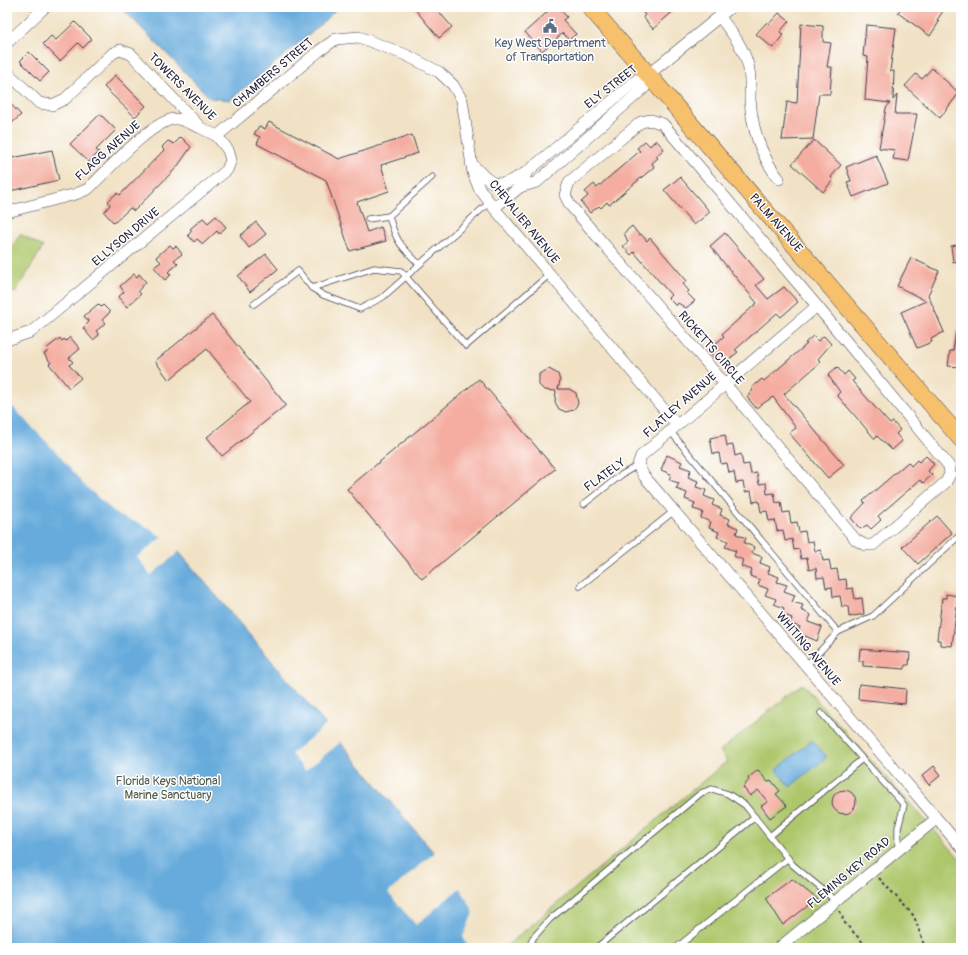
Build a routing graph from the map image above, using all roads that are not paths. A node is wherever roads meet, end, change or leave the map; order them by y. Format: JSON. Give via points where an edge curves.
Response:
{"nodes":[{"id":1,"x":45,"y":7,"type":"edge"},
{"id":2,"x":590,"y":7,"type":"edge"},
{"id":3,"x":731,"y":7,"type":"edge"},
{"id":4,"x":720,"y":17,"type":"junction"},
{"id":5,"x":349,"y":37,"type":"joint"},
{"id":6,"x":7,"y":43,"type":"edge"},
{"id":7,"x":7,"y":72,"type":"edge"},
{"id":8,"x":649,"y":74,"type":"junction"},
{"id":9,"x":613,"y":100,"type":"junction"},
{"id":10,"x":620,"y":109,"type":"junction"},
{"id":11,"x":202,"y":128,"type":"junction"},
{"id":12,"x":216,"y":136,"type":"junction"},
{"id":13,"x":568,"y":138,"type":"junction"},
{"id":14,"x":577,"y":147,"type":"junction"},
{"id":15,"x":471,"y":163,"type":"junction"},
{"id":16,"x":527,"y":172,"type":"junction"},
{"id":17,"x":432,"y":178,"type":"dead end"},
{"id":18,"x":779,"y":178,"type":"dead end"},
{"id":19,"x":520,"y":187,"type":"junction"},
{"id":20,"x":492,"y":205,"type":"junction"},
{"id":21,"x":7,"y":212,"type":"edge"},
{"id":22,"x":389,"y":216,"type":"junction"},
{"id":23,"x":368,"y":219,"type":"dead end"},
{"id":24,"x":419,"y":264,"type":"junction"},
{"id":25,"x":550,"y":274,"type":"junction"},
{"id":26,"x":406,"y":276,"type":"junction"},
{"id":27,"x":312,"y":288,"type":"junction"},
{"id":28,"x":254,"y":304,"type":"dead end"},
{"id":29,"x":816,"y":306,"type":"junction"},
{"id":30,"x":7,"y":340,"type":"edge"},
{"id":31,"x":725,"y":384,"type":"junction"},
{"id":32,"x":674,"y":428,"type":"junction"},
{"id":33,"x":961,"y":439,"type":"edge"},
{"id":34,"x":638,"y":465,"type":"junction"},
{"id":35,"x":584,"y":504,"type":"dead end"},
{"id":36,"x":674,"y":511,"type":"junction"},
{"id":37,"x":961,"y":534,"type":"edge"},
{"id":38,"x":580,"y":586,"type":"dead end"},
{"id":39,"x":838,"y":632,"type":"junction"},
{"id":40,"x":806,"y":666,"type":"junction"},
{"id":41,"x":821,"y":713,"type":"dead end"},
{"id":42,"x":862,"y":758,"type":"junction"},
{"id":43,"x":755,"y":817,"type":"junction"},
{"id":44,"x":936,"y":819,"type":"junction"},
{"id":45,"x":770,"y":836,"type":"junction"},
{"id":46,"x":961,"y":847,"type":"edge"},
{"id":47,"x":898,"y":850,"type":"junction"},
{"id":48,"x":788,"y":858,"type":"junction"},
{"id":49,"x":836,"y":901,"type":"junction"},
{"id":50,"x":528,"y":948,"type":"edge"},
{"id":51,"x":596,"y":948,"type":"edge"},
{"id":52,"x":676,"y":948,"type":"edge"},
{"id":53,"x":780,"y":948,"type":"edge"}],
"edges":[{"from":1,"to":6,"type":"street"},
{"from":2,"to":8,"type":"main road","name":"PALM AVENUE"},
{"from":3,"to":4,"type":"street"},
{"from":4,"to":8,"type":"street"},
{"from":4,"to":18,"type":"street","via":[[740,44],[748,66],[751,115],[759,149]]},
{"from":5,"to":12,"type":"street","name":"CHAMBERS STREET","via":[[336,39],[319,51]]},
{"from":5,"to":15,"type":"street","name":"CHEVALIER AVENUE","via":[[358,37],[406,55],[439,72],[453,85],[462,100]]},
{"from":7,"to":11,"type":"street","name":"TOWERS AVENUE","via":[[38,103],[52,105],[65,99],[113,53],[120,50],[131,54]]},
{"from":8,"to":9,"type":"street","name":"ELY STREET","via":[[638,79]]},
{"from":8,"to":10,"type":"street","name":"ELY STREET","via":[[646,87]]},
{"from":8,"to":33,"type":"main road","name":"PALM AVENUE"},
{"from":9,"to":10,"type":"street"},
{"from":9,"to":13,"type":"street","name":"ELY STREET"},
{"from":10,"to":14,"type":"street","name":"ELY STREET"},
{"from":11,"to":12,"type":"street","name":"TOWERS AVENUE"},
{"from":11,"to":21,"type":"street","name":"FLAGG AVENUE","via":[[176,119],[164,121],[147,132],[88,189]]},
{"from":12,"to":30,"type":"street","name":"ELLYSON DRIVE","via":[[228,150],[231,160],[226,170],[31,332]]},
{"from":13,"to":14,"type":"street"},
{"from":13,"to":16,"type":"street","name":"ELY STREET"},
{"from":14,"to":19,"type":"street","name":"ELY STREET","via":[[537,182]]},
{"from":15,"to":16,"type":"street","name":"ELY STREET","via":[[494,183],[505,184]]},
{"from":15,"to":20,"type":"street","name":"CHEVALIER AVENUE","via":[[479,188]]},
{"from":16,"to":19,"type":"street","name":"ELY STREET"},
{"from":17,"to":22,"type":"lane"},
{"from":19,"to":20,"type":"street","name":"ELY STREET"},
{"from":20,"to":24,"type":"lane"},
{"from":20,"to":25,"type":"street","name":"CHEVALIER AVENUE"},
{"from":22,"to":23,"type":"lane"},
{"from":22,"to":24,"type":"lane","via":[[400,246]]},
{"from":24,"to":26,"type":"lane"},
{"from":25,"to":26,"type":"lane","via":[[466,346]]},
{"from":25,"to":32,"type":"street","name":"CHEVALIER AVENUE"},
{"from":26,"to":27,"type":"lane","via":[[401,271],[374,268]]},
{"from":26,"to":27,"type":"lane","via":[[383,297],[360,309],[323,296]]},
{"from":27,"to":28,"type":"lane","via":[[298,271]]},
{"from":29,"to":31,"type":"street","name":"FLATLEY AVENUE"},
{"from":29,"to":31,"type":"street","name":"RICKETTS CIRCLE","via":[[949,466],[950,474],[946,482],[922,503],[873,545],[865,545],[856,540]]},
{"from":29,"to":31,"type":"street","name":"RICKETTS CIRCLE","via":[[662,124],[651,120],[641,122],[569,182],[565,195],[570,205]]},
{"from":31,"to":32,"type":"street","name":"FLATLEY AVENUE"},
{"from":32,"to":34,"type":"street","name":"FLATLEY AVENUE","via":[[641,456]]},
{"from":32,"to":39,"type":"lane"},
{"from":34,"to":35,"type":"lane","name":"FLATELY"},
{"from":34,"to":36,"type":"street","name":"WHITING AVENUE","via":[[644,476]]},
{"from":36,"to":38,"type":"lane"},
{"from":36,"to":40,"type":"street","name":"WHITING AVENUE"},
{"from":37,"to":39,"type":"lane","via":[[873,616]]},
{"from":39,"to":40,"type":"lane"},
{"from":40,"to":44,"type":"street","name":"WHITING AVENUE"},
{"from":41,"to":42,"type":"lane"},
{"from":42,"to":45,"type":"lane"},
{"from":42,"to":47,"type":"lane","via":[[904,805],[898,828]]},
{"from":43,"to":45,"type":"lane"},
{"from":43,"to":50,"type":"lane","via":[[745,805],[728,794],[712,789],[701,793],[550,919]]},
{"from":43,"to":51,"type":"lane"},
{"from":44,"to":46,"type":"street","name":"WHITING AVENUE"},
{"from":44,"to":47,"type":"street","name":"FLEMING KEY ROAD"},
{"from":45,"to":48,"type":"lane"},
{"from":47,"to":49,"type":"street","name":"FLEMING KEY ROAD"},
{"from":48,"to":49,"type":"lane"},
{"from":48,"to":52,"type":"lane"},
{"from":49,"to":53,"type":"street","name":"FLEMING KEY ROAD"}]}
